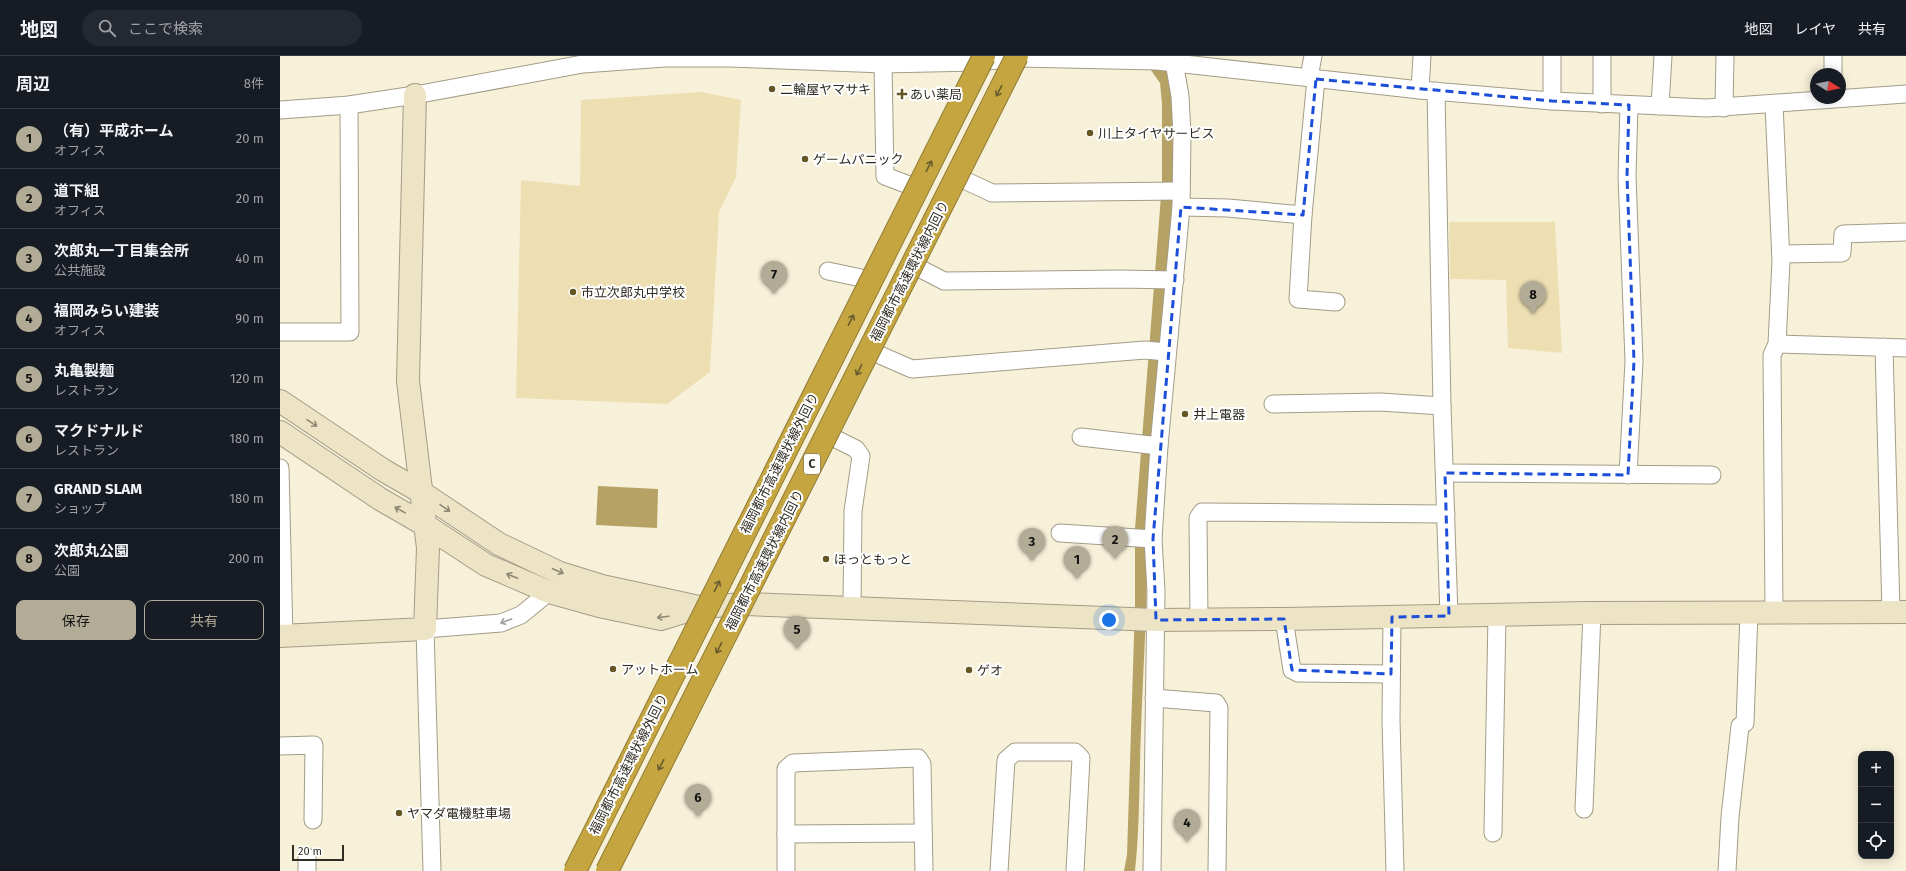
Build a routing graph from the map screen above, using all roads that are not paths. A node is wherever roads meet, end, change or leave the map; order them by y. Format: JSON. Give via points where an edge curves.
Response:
{"nodes":[{"id":1,"x":984,"y":56,"type":"edge"},
{"id":2,"x":1017,"y":56,"type":"edge"},
{"id":3,"x":1313,"y":56,"type":"edge"},
{"id":4,"x":1422,"y":56,"type":"edge"},
{"id":5,"x":1552,"y":56,"type":"edge"},
{"id":6,"x":1602,"y":56,"type":"edge"},
{"id":7,"x":1664,"y":56,"type":"edge"},
{"id":8,"x":1725,"y":56,"type":"edge"},
{"id":9,"x":1833,"y":56,"type":"edge"},
{"id":10,"x":665,"y":57,"type":"edge"},
{"id":11,"x":583,"y":60,"type":"edge"},
{"id":12,"x":1163,"y":60,"type":"edge"},
{"id":13,"x":883,"y":64,"type":"junction"},
{"id":14,"x":1833,"y":68,"type":"edge"},
{"id":15,"x":1313,"y":78,"type":"junction"},
{"id":16,"x":1428,"y":90,"type":"junction"},
{"id":17,"x":1906,"y":94,"type":"edge"},
{"id":18,"x":415,"y":95,"type":"junction"},
{"id":19,"x":1846,"y":98,"type":"edge"},
{"id":20,"x":1552,"y":101,"type":"junction"},
{"id":21,"x":1810,"y":101,"type":"edge"},
{"id":22,"x":1602,"y":104,"type":"junction"},
{"id":23,"x":1774,"y":104,"type":"junction"},
{"id":24,"x":349,"y":105,"type":"junction"},
{"id":25,"x":1629,"y":105,"type":"junction"},
{"id":26,"x":1660,"y":106,"type":"junction"},
{"id":27,"x":1724,"y":108,"type":"junction"},
{"id":28,"x":280,"y":110,"type":"edge"},
{"id":29,"x":960,"y":178,"type":"dead end"},
{"id":30,"x":914,"y":186,"type":"dead end"},
{"id":31,"x":1179,"y":196,"type":"junction"},
{"id":32,"x":1303,"y":215,"type":"junction"},
{"id":33,"x":1906,"y":232,"type":"edge"},
{"id":34,"x":1781,"y":254,"type":"junction"},
{"id":35,"x":915,"y":266,"type":"dead end"},
{"id":36,"x":828,"y":271,"type":"dead end"},
{"id":37,"x":866,"y":279,"type":"dead end"},
{"id":38,"x":1175,"y":280,"type":"junction"},
{"id":39,"x":1336,"y":302,"type":"dead end"},
{"id":40,"x":280,"y":332,"type":"edge"},
{"id":41,"x":1777,"y":344,"type":"junction"},
{"id":42,"x":1884,"y":347,"type":"junction"},
{"id":43,"x":1906,"y":348,"type":"edge"},
{"id":44,"x":873,"y":352,"type":"dead end"},
{"id":45,"x":1166,"y":352,"type":"junction"},
{"id":46,"x":280,"y":401,"type":"edge"},
{"id":47,"x":1273,"y":404,"type":"dead end"},
{"id":48,"x":1442,"y":406,"type":"junction"},
{"id":49,"x":280,"y":432,"type":"edge"},
{"id":50,"x":830,"y":436,"type":"dead end"},
{"id":51,"x":1081,"y":437,"type":"dead end"},
{"id":52,"x":1159,"y":446,"type":"junction"},
{"id":53,"x":280,"y":468,"type":"edge"},
{"id":54,"x":1445,"y":473,"type":"junction"},
{"id":55,"x":1628,"y":475,"type":"junction"},
{"id":56,"x":1712,"y":475,"type":"dead end"},
{"id":57,"x":421,"y":492,"type":"junction"},
{"id":58,"x":281,"y":499,"type":"edge"},
{"id":59,"x":1446,"y":514,"type":"junction"},
{"id":60,"x":425,"y":525,"type":"junction"},
{"id":61,"x":1060,"y":533,"type":"dead end"},
{"id":62,"x":1153,"y":539,"type":"junction"},
{"id":63,"x":549,"y":592,"type":"junction"},
{"id":64,"x":700,"y":607,"type":"junction"},
{"id":65,"x":852,"y":608,"type":"junction"},
{"id":66,"x":1749,"y":612,"type":"junction"},
{"id":67,"x":1774,"y":612,"type":"junction"},
{"id":68,"x":1898,"y":612,"type":"edge"},
{"id":69,"x":1592,"y":613,"type":"junction"},
{"id":70,"x":1497,"y":615,"type":"junction"},
{"id":71,"x":1392,"y":616,"type":"junction"},
{"id":72,"x":1449,"y":616,"type":"junction"},
{"id":73,"x":1284,"y":619,"type":"junction"},
{"id":74,"x":1156,"y":620,"type":"junction"},
{"id":75,"x":1199,"y":620,"type":"junction"},
{"id":76,"x":425,"y":629,"type":"junction"},
{"id":77,"x":282,"y":636,"type":"edge"},
{"id":78,"x":1391,"y":674,"type":"junction"},
{"id":79,"x":1154,"y":698,"type":"junction"},
{"id":80,"x":280,"y":746,"type":"edge"},
{"id":81,"x":1584,"y":809,"type":"dead end"},
{"id":82,"x":313,"y":820,"type":"dead end"},
{"id":83,"x":923,"y":832,"type":"junction"},
{"id":84,"x":1493,"y":833,"type":"dead end"},
{"id":85,"x":786,"y":834,"type":"junction"},
{"id":86,"x":432,"y":871,"type":"edge"},
{"id":87,"x":575,"y":871,"type":"edge"},
{"id":88,"x":607,"y":871,"type":"edge"},
{"id":89,"x":786,"y":871,"type":"edge"},
{"id":90,"x":924,"y":871,"type":"edge"},
{"id":91,"x":999,"y":871,"type":"edge"},
{"id":92,"x":1075,"y":871,"type":"edge"},
{"id":93,"x":1152,"y":871,"type":"edge"},
{"id":94,"x":1217,"y":871,"type":"edge"},
{"id":95,"x":1395,"y":871,"type":"edge"},
{"id":96,"x":1727,"y":871,"type":"edge"}],
"edges":[{"from":87,"to":1,"type":"highway","name":"福岡都市高速環状線外回り","number":"C","one_way":true,"bridge":true},
{"from":2,"to":88,"type":"highway","name":"福岡都市高速環状線内回り","number":"C","one_way":true,"bridge":true},
{"from":3,"to":15,"type":"street"},
{"from":4,"to":16,"type":"street"},
{"from":5,"to":20,"type":"street"},
{"from":6,"to":22,"type":"street"},
{"from":7,"to":26,"type":"street"},
{"from":8,"to":27,"type":"street"},
{"from":9,"to":14,"type":"street"},
{"from":10,"to":11,"type":"street"},
{"from":10,"to":13,"type":"street"},
{"from":11,"to":18,"type":"street"},
{"from":12,"to":13,"type":"street","via":[[1019,58],[977,62]]},
{"from":12,"to":15,"type":"street"},
{"from":12,"to":31,"type":"street","via":[[1180,96],[1182,134]]},
{"from":13,"to":30,"type":"street","via":[[885,176]]},
{"from":15,"to":16,"type":"street"},
{"from":15,"to":32,"type":"street"},
{"from":16,"to":20,"type":"street"},
{"from":16,"to":48,"type":"street"},
{"from":17,"to":19,"type":"street"},
{"from":18,"to":24,"type":"street"},
{"from":18,"to":57,"type":"street","via":[[408,381]]},
{"from":20,"to":22,"type":"street"},
{"from":21,"to":23,"type":"street"},
{"from":22,"to":25,"type":"street"},
{"from":23,"to":27,"type":"street"},
{"from":23,"to":34,"type":"street"},
{"from":24,"to":28,"type":"street"},
{"from":24,"to":40,"type":"street","via":[[350,332]]},
{"from":25,"to":26,"type":"street"},
{"from":25,"to":55,"type":"street","via":[[1627,176],[1634,361]]},
{"from":26,"to":27,"type":"street"},
{"from":29,"to":31,"type":"street","via":[[992,193],[1154,191]]},
{"from":31,"to":32,"type":"street","via":[[1228,208]]},
{"from":31,"to":38,"type":"street"},
{"from":32,"to":39,"type":"street","via":[[1298,299]]},
{"from":33,"to":34,"type":"street","via":[[1843,234],[1842,253]]},
{"from":34,"to":41,"type":"street"},
{"from":35,"to":38,"type":"street","via":[[944,281]]},
{"from":36,"to":37,"type":"street"},
{"from":38,"to":45,"type":"street"},
{"from":41,"to":42,"type":"street"},
{"from":41,"to":67,"type":"street","via":[[1772,355]]},
{"from":42,"to":43,"type":"street"},
{"from":42,"to":68,"type":"street"},
{"from":44,"to":45,"type":"street","via":[[912,369],[1145,350]]},
{"from":45,"to":52,"type":"street"},
{"from":46,"to":57,"type":"street","one_way":true,"via":[[382,470]]},
{"from":47,"to":48,"type":"street","via":[[1380,402]]},
{"from":48,"to":54,"type":"street"},
{"from":60,"to":49,"type":"street","one_way":true,"via":[[380,499]]},
{"from":50,"to":65,"type":"street","via":[[856,449],[861,456],[853,511]]},
{"from":51,"to":52,"type":"street"},
{"from":52,"to":62,"type":"street"},
{"from":53,"to":58,"type":"street"},
{"from":54,"to":55,"type":"street"},
{"from":54,"to":59,"type":"street"},
{"from":55,"to":56,"type":"street"},
{"from":57,"to":60,"type":"street"},
{"from":57,"to":64,"type":"street","one_way":true,"via":[[499,544],[560,573],[602,586]]},
{"from":58,"to":77,"type":"street"},
{"from":59,"to":72,"type":"street"},
{"from":59,"to":75,"type":"street","via":[[1202,512],[1198,518]]},
{"from":63,"to":60,"type":"street","one_way":true,"via":[[486,565]]},
{"from":60,"to":76,"type":"street","via":[[428,548]]},
{"from":61,"to":62,"type":"street"},
{"from":62,"to":74,"type":"street"},
{"from":64,"to":63,"type":"street","one_way":true,"via":[[661,619]]},
{"from":63,"to":76,"type":"street","one_way":true,"via":[[521,615],[500,623]]},
{"from":64,"to":65,"type":"street","via":[[746,604]]},
{"from":65,"to":74,"type":"street"},
{"from":66,"to":67,"type":"street"},
{"from":66,"to":69,"type":"street"},
{"from":66,"to":96,"type":"street","via":[[1745,723],[1740,726]]},
{"from":67,"to":68,"type":"street"},
{"from":69,"to":70,"type":"street"},
{"from":69,"to":81,"type":"street"},
{"from":70,"to":72,"type":"street"},
{"from":70,"to":84,"type":"street"},
{"from":71,"to":72,"type":"street"},
{"from":71,"to":73,"type":"street"},
{"from":71,"to":78,"type":"street"},
{"from":73,"to":75,"type":"street"},
{"from":73,"to":78,"type":"street","via":[[1292,670],[1298,673]]},
{"from":74,"to":75,"type":"street"},
{"from":74,"to":79,"type":"street"},
{"from":76,"to":77,"type":"street"},
{"from":76,"to":86,"type":"street"},
{"from":78,"to":95,"type":"street"},
{"from":79,"to":93,"type":"street"},
{"from":79,"to":94,"type":"street","via":[[1216,703],[1219,708]]},
{"from":80,"to":82,"type":"street","via":[[314,745]]},
{"from":83,"to":85,"type":"street"},
{"from":83,"to":85,"type":"street","via":[[922,764],[918,758],[792,763],[786,769]]},
{"from":83,"to":90,"type":"street"},
{"from":85,"to":89,"type":"street"},
{"from":91,"to":92,"type":"street","via":[[1006,760],[1015,752],[1075,752],[1081,758]]}]}
